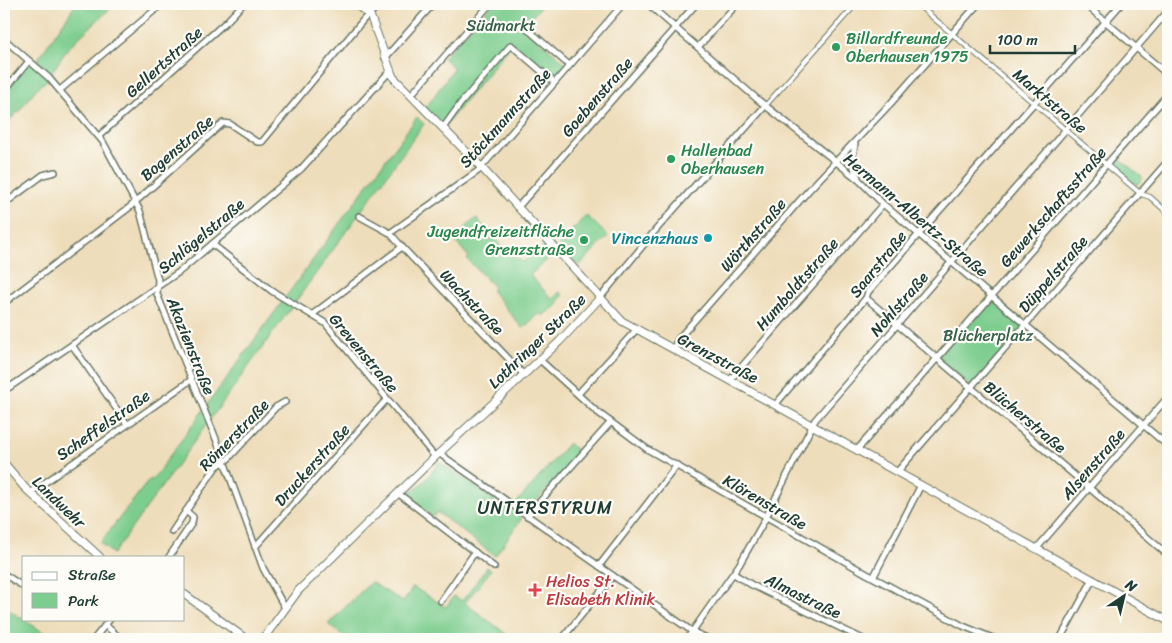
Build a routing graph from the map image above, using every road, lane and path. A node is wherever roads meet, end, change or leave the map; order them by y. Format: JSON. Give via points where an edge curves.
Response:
{"nodes":[{"id":1,"x":162,"y":4,"type":"edge"},
{"id":2,"x":243,"y":4,"type":"edge"},
{"id":3,"x":355,"y":4,"type":"edge"},
{"id":4,"x":380,"y":4,"type":"edge"},
{"id":5,"x":433,"y":4,"type":"edge"},
{"id":6,"x":490,"y":4,"type":"edge"},
{"id":7,"x":623,"y":4,"type":"edge"},
{"id":8,"x":648,"y":4,"type":"edge"},
{"id":9,"x":696,"y":4,"type":"edge"},
{"id":10,"x":737,"y":4,"type":"edge"},
{"id":11,"x":856,"y":4,"type":"edge"},
{"id":12,"x":917,"y":4,"type":"edge"},
{"id":13,"x":978,"y":4,"type":"edge"},
{"id":14,"x":1085,"y":4,"type":"edge"},
{"id":15,"x":1121,"y":4,"type":"edge"},
{"id":16,"x":1168,"y":11,"type":"edge"},
{"id":17,"x":370,"y":15,"type":"junction"},
{"id":18,"x":1105,"y":21,"type":"junction"},
{"id":19,"x":525,"y":27,"type":"dead end"},
{"id":20,"x":675,"y":27,"type":"junction"},
{"id":21,"x":951,"y":34,"type":"junction"},
{"id":22,"x":4,"y":39,"type":"edge"},
{"id":23,"x":698,"y":48,"type":"junction"},
{"id":24,"x":1136,"y":48,"type":"junction"},
{"id":25,"x":386,"y":58,"type":"junction"},
{"id":26,"x":29,"y":61,"type":"junction"},
{"id":27,"x":569,"y":65,"type":"junction"},
{"id":28,"x":390,"y":71,"type":"junction"},
{"id":29,"x":1168,"y":75,"type":"edge"},
{"id":30,"x":554,"y":82,"type":"junction"},
{"id":31,"x":60,"y":90,"type":"junction"},
{"id":32,"x":4,"y":91,"type":"edge"},
{"id":33,"x":1168,"y":94,"type":"edge"},
{"id":34,"x":411,"y":95,"type":"junction"},
{"id":35,"x":1034,"y":103,"type":"junction"},
{"id":36,"x":766,"y":106,"type":"junction"},
{"id":37,"x":444,"y":128,"type":"junction"},
{"id":38,"x":1065,"y":130,"type":"junction"},
{"id":39,"x":99,"y":136,"type":"junction"},
{"id":40,"x":856,"y":141,"type":"junction"},
{"id":41,"x":1168,"y":161,"type":"edge"},
{"id":42,"x":835,"y":162,"type":"junction"},
{"id":43,"x":1106,"y":165,"type":"junction"},
{"id":44,"x":481,"y":167,"type":"junction"},
{"id":45,"x":55,"y":172,"type":"dead end"},
{"id":46,"x":859,"y":180,"type":"junction"},
{"id":47,"x":1140,"y":194,"type":"junction"},
{"id":48,"x":135,"y":203,"type":"junction"},
{"id":49,"x":4,"y":204,"type":"edge"},
{"id":50,"x":883,"y":204,"type":"junction"},
{"id":51,"x":518,"y":207,"type":"junction"},
{"id":52,"x":1168,"y":213,"type":"edge"},
{"id":53,"x":358,"y":216,"type":"dead end"},
{"id":54,"x":390,"y":233,"type":"junction"},
{"id":55,"x":918,"y":234,"type":"junction"},
{"id":56,"x":212,"y":244,"type":"junction"},
{"id":57,"x":402,"y":247,"type":"junction"},
{"id":58,"x":952,"y":262,"type":"junction"},
{"id":59,"x":157,"y":288,"type":"junction"},
{"id":60,"x":992,"y":297,"type":"junction"},
{"id":61,"x":600,"y":298,"type":"junction"},
{"id":62,"x":866,"y":298,"type":"junction"},
{"id":63,"x":4,"y":303,"type":"edge"},
{"id":64,"x":313,"y":314,"type":"junction"},
{"id":65,"x":1026,"y":324,"type":"junction"},
{"id":66,"x":897,"y":325,"type":"junction"},
{"id":67,"x":636,"y":330,"type":"junction"},
{"id":68,"x":72,"y":345,"type":"junction"},
{"id":69,"x":673,"y":349,"type":"junction"},
{"id":70,"x":936,"y":358,"type":"junction"},
{"id":71,"x":540,"y":360,"type":"junction"},
{"id":72,"x":524,"y":375,"type":"junction"},
{"id":73,"x":191,"y":380,"type":"junction"},
{"id":74,"x":730,"y":380,"type":"junction"},
{"id":75,"x":971,"y":387,"type":"junction"},
{"id":76,"x":4,"y":391,"type":"edge"},
{"id":77,"x":578,"y":394,"type":"junction"},
{"id":78,"x":1168,"y":397,"type":"edge"},
{"id":79,"x":387,"y":399,"type":"junction"},
{"id":80,"x":285,"y":402,"type":"dead end"},
{"id":81,"x":775,"y":405,"type":"junction"},
{"id":82,"x":611,"y":422,"type":"junction"},
{"id":83,"x":126,"y":424,"type":"junction"},
{"id":84,"x":813,"y":425,"type":"junction"},
{"id":85,"x":1144,"y":425,"type":"junction"},
{"id":86,"x":1168,"y":446,"type":"edge"},
{"id":87,"x":857,"y":450,"type":"junction"},
{"id":88,"x":438,"y":455,"type":"junction"},
{"id":89,"x":224,"y":462,"type":"junction"},
{"id":90,"x":4,"y":463,"type":"edge"},
{"id":91,"x":677,"y":465,"type":"junction"},
{"id":92,"x":897,"y":472,"type":"junction"},
{"id":93,"x":921,"y":485,"type":"junction"},
{"id":94,"x":1090,"y":488,"type":"junction"},
{"id":95,"x":30,"y":493,"type":"junction"},
{"id":96,"x":399,"y":494,"type":"junction"},
{"id":97,"x":186,"y":511,"type":"junction"},
{"id":98,"x":527,"y":516,"type":"junction"},
{"id":99,"x":766,"y":516,"type":"junction"},
{"id":100,"x":172,"y":532,"type":"dead end"},
{"id":101,"x":255,"y":547,"type":"junction"},
{"id":102,"x":1037,"y":548,"type":"junction"},
{"id":103,"x":475,"y":552,"type":"junction"},
{"id":104,"x":1168,"y":555,"type":"edge"},
{"id":105,"x":99,"y":556,"type":"edge"},
{"id":106,"x":171,"y":556,"type":"edge"},
{"id":107,"x":494,"y":566,"type":"dead end"},
{"id":108,"x":600,"y":566,"type":"junction"},
{"id":109,"x":4,"y":574,"type":"edge"},
{"id":110,"x":734,"y":574,"type":"junction"},
{"id":111,"x":613,"y":576,"type":"junction"},
{"id":112,"x":874,"y":576,"type":"junction"},
{"id":113,"x":1093,"y":579,"type":"junction"},
{"id":114,"x":22,"y":587,"type":"edge"},
{"id":115,"x":185,"y":595,"type":"edge"},
{"id":116,"x":441,"y":601,"type":"dead end"},
{"id":117,"x":285,"y":608,"type":"junction"},
{"id":118,"x":109,"y":620,"type":"edge"},
{"id":119,"x":1168,"y":621,"type":"edge"},
{"id":120,"x":105,"y":625,"type":"junction"},
{"id":121,"x":694,"y":632,"type":"junction"},
{"id":122,"x":94,"y":639,"type":"edge"},
{"id":123,"x":121,"y":639,"type":"edge"},
{"id":124,"x":246,"y":639,"type":"edge"},
{"id":125,"x":263,"y":639,"type":"edge"},
{"id":126,"x":562,"y":639,"type":"edge"},
{"id":127,"x":687,"y":639,"type":"edge"},
{"id":128,"x":709,"y":639,"type":"edge"},
{"id":129,"x":863,"y":639,"type":"edge"},
{"id":130,"x":995,"y":639,"type":"edge"},
{"id":131,"x":1060,"y":639,"type":"edge"}],
"edges":[{"from":1,"to":31,"type":"street"},
{"from":2,"to":39,"type":"street","name":"Gellertstraße"},
{"from":3,"to":17,"type":"street"},
{"from":4,"to":17,"type":"street"},
{"from":5,"to":25,"type":"street"},
{"from":6,"to":34,"type":"street"},
{"from":7,"to":27,"type":"street","name":"Stöckmannstraße"},
{"from":8,"to":20,"type":"street","name":"Hermann-Albertz-Straße"},
{"from":9,"to":20,"type":"street","name":"Goebenstraße"},
{"from":10,"to":23,"type":"street"},
{"from":11,"to":36,"type":"street","name":"Lothringer Straße"},
{"from":12,"to":21,"type":"street","name":"Marktstraße"},
{"from":13,"to":21,"type":"street","name":"Wörthstraße"},
{"from":14,"to":18,"type":"street"},
{"from":15,"to":18,"type":"street","name":"Saarstraße"},
{"from":16,"to":24,"type":"street","name":"Nohlstraße"},
{"from":17,"to":25,"type":"street","name":"Grenzstraße"},
{"from":17,"to":48,"type":"street","name":"Bogenstraße","via":[[262,142],[257,142],[228,122],[222,123]]},
{"from":18,"to":24,"type":"street"},
{"from":18,"to":35,"type":"street","name":"Saarstraße"},
{"from":19,"to":27,"type":"street"},
{"from":20,"to":23,"type":"street","name":"Hermann-Albertz-Straße"},
{"from":20,"to":51,"type":"street","name":"Goebenstraße"},
{"from":21,"to":35,"type":"street","name":"Marktstraße"},
{"from":21,"to":40,"type":"street","name":"Wörthstraße"},
{"from":22,"to":26,"type":"street","name":"Akazienstraße"},
{"from":23,"to":36,"type":"street","name":"Hermann-Albertz-Straße"},
{"from":24,"to":29,"type":"street"},
{"from":24,"to":38,"type":"street","name":"Nohlstraße"},
{"from":25,"to":28,"type":"street","name":"Grenzstraße"},
{"from":26,"to":31,"type":"street","name":"Akazienstraße"},
{"from":26,"to":32,"type":"street"},
{"from":27,"to":30,"type":"street","name":"Stöckmannstraße"},
{"from":28,"to":34,"type":"street","name":"Grenzstraße"},
{"from":28,"to":56,"type":"street","name":"Schlägelstraße","via":[[301,169]]},
{"from":30,"to":37,"type":"street","via":[[511,45]]},
{"from":30,"to":44,"type":"street","name":"Stöckmannstraße"},
{"from":31,"to":39,"type":"street","name":"Akazienstraße"},
{"from":33,"to":43,"type":"street","name":"Gewerkschaftsstraße"},
{"from":34,"to":37,"type":"street","name":"Grenzstraße"},
{"from":35,"to":38,"type":"street","name":"Marktstraße"},
{"from":35,"to":55,"type":"street","name":"Saarstraße"},
{"from":36,"to":42,"type":"street","name":"Hermann-Albertz-Straße"},
{"from":36,"to":61,"type":"street","name":"Lothringer Straße"},
{"from":37,"to":44,"type":"street","name":"Grenzstraße"},
{"from":38,"to":43,"type":"street","name":"Marktstraße"},
{"from":38,"to":58,"type":"street","name":"Nohlstraße"},
{"from":39,"to":48,"type":"street","name":"Akazienstraße"},
{"from":40,"to":42,"type":"street","name":"Wörthstraße"},
{"from":40,"to":46,"type":"street","via":[[852,162]]},
{"from":41,"to":47,"type":"street","name":"Düppelstraße"},
{"from":42,"to":46,"type":"street","name":"Hermann-Albertz-Straße"},
{"from":42,"to":69,"type":"street","name":"Wörthstraße","via":[[685,331]]},
{"from":43,"to":47,"type":"street","name":"Marktstraße"},
{"from":43,"to":60,"type":"street","name":"Gewerkschaftsstraße"},
{"from":44,"to":51,"type":"street","name":"Grenzstraße"},
{"from":44,"to":54,"type":"street","name":"Stöckmannstraße"},
{"from":45,"to":49,"type":"street","via":[[43,175]]},
{"from":46,"to":50,"type":"street","name":"Hermann-Albertz-Straße"},
{"from":47,"to":52,"type":"street","name":"Marktstraße","via":[[1150,197]]},
{"from":47,"to":65,"type":"street","name":"Düppelstraße"},
{"from":48,"to":59,"type":"street","name":"Akazienstraße","via":[[151,251]]},
{"from":48,"to":63,"type":"street","name":"Bogenstraße"},
{"from":50,"to":55,"type":"street","name":"Hermann-Albertz-Straße"},
{"from":50,"to":74,"type":"street","name":"Humboldtstraße"},
{"from":51,"to":61,"type":"street","name":"Grenzstraße"},
{"from":53,"to":54,"type":"street"},
{"from":54,"to":57,"type":"street"},
{"from":55,"to":58,"type":"street","name":"Hermann-Albertz-Straße"},
{"from":55,"to":62,"type":"street","name":"Saarstraße"},
{"from":56,"to":59,"type":"street","name":"Schlägelstraße"},
{"from":56,"to":64,"type":"street","name":"Grevenstraße","via":[[272,291]]},
{"from":57,"to":64,"type":"street"},
{"from":57,"to":72,"type":"street","name":"Wachstraße"},
{"from":58,"to":60,"type":"street","name":"Hermann-Albertz-Straße"},
{"from":58,"to":66,"type":"street","name":"Nohlstraße"},
{"from":59,"to":68,"type":"street","name":"Schlägelstraße"},
{"from":59,"to":73,"type":"street","name":"Akazienstraße"},
{"from":60,"to":65,"type":"street","name":"Hermann-Albertz-Straße"},
{"from":60,"to":70,"type":"street","name":"Gewerkschaftsstraße"},
{"from":61,"to":67,"type":"street","name":"Grenzstraße","via":[[616,316]]},
{"from":61,"to":71,"type":"street","name":"Lothringer Straße"},
{"from":62,"to":66,"type":"street","name":"Blücherstraße"},
{"from":62,"to":81,"type":"street","name":"Saarstraße"},
{"from":64,"to":79,"type":"street","name":"Grevenstraße","via":[[337,336]]},
{"from":65,"to":75,"type":"street","name":"Düppelstraße"},
{"from":65,"to":85,"type":"street","name":"Hermann-Albertz-Straße"},
{"from":66,"to":70,"type":"street","name":"Blücherstraße"},
{"from":66,"to":84,"type":"street","name":"Nohlstraße"},
{"from":67,"to":69,"type":"street","name":"Grenzstraße"},
{"from":67,"to":77,"type":"street"},
{"from":68,"to":76,"type":"street","name":"Schlägelstraße"},
{"from":68,"to":83,"type":"street"},
{"from":69,"to":74,"type":"street","name":"Grenzstraße"},
{"from":70,"to":75,"type":"street","name":"Blücherstraße"},
{"from":70,"to":87,"type":"street","name":"Gewerkschaftsstraße"},
{"from":71,"to":72,"type":"street","name":"Lothringer Straße"},
{"from":71,"to":77,"type":"street","name":"Klörenstraße"},
{"from":72,"to":88,"type":"street","name":"Lothringer Straße"},
{"from":73,"to":83,"type":"street","name":"Scheffelstraße"},
{"from":73,"to":89,"type":"street","name":"Akazienstraße"},
{"from":74,"to":81,"type":"street","name":"Grenzstraße"},
{"from":75,"to":92,"type":"street","name":"Düppelstraße"},
{"from":75,"to":94,"type":"street","name":"Blücherstraße"},
{"from":77,"to":82,"type":"street","name":"Klörenstraße"},
{"from":78,"to":85,"type":"street","name":"Alsenstraße"},
{"from":79,"to":88,"type":"street","name":"Grevenstraße"},
{"from":79,"to":101,"type":"street","name":"Druckerstraße"},
{"from":80,"to":89,"type":"street","name":"Römerstraße","via":[[276,407]]},
{"from":81,"to":84,"type":"street","name":"Grenzstraße"},
{"from":82,"to":91,"type":"street","name":"Klörenstraße","via":[[640,444]]},
{"from":82,"to":98,"type":"street"},
{"from":83,"to":95,"type":"street","name":"Scheffelstraße"},
{"from":84,"to":87,"type":"street","name":"Grenzstraße"},
{"from":84,"to":99,"type":"street","name":"Nohlstraße"},
{"from":85,"to":86,"type":"street","name":"Hermann-Albertz-Straße"},
{"from":85,"to":94,"type":"street","name":"Alsenstraße"},
{"from":87,"to":92,"type":"street","name":"Grenzstraße"},
{"from":88,"to":96,"type":"street","name":"Lothringer Straße"},
{"from":88,"to":98,"type":"street","name":"Grevenstraße"},
{"from":89,"to":97,"type":"street","name":"Römerstraße","via":[[216,467]]},
{"from":89,"to":101,"type":"street","name":"Akazienstraße"},
{"from":90,"to":95,"type":"street","name":"Landwehr"},
{"from":91,"to":99,"type":"street","name":"Klörenstraße"},
{"from":91,"to":108,"type":"street"},
{"from":92,"to":93,"type":"street","name":"Grenzstraße"},
{"from":93,"to":102,"type":"street","name":"Grenzstraße"},
{"from":93,"to":112,"type":"street"},
{"from":94,"to":102,"type":"street","name":"Alsenstraße"},
{"from":94,"to":104,"type":"street","name":"Blücherstraße"},
{"from":95,"to":105,"type":"street","name":"Landwehr"},
{"from":96,"to":103,"type":"street"},
{"from":96,"to":117,"type":"street","name":"Lothringer Straße"},
{"from":97,"to":100,"type":"street","name":"Römerstraße"},
{"from":97,"to":106,"type":"street","via":[[193,517],[192,523]]},
{"from":98,"to":108,"type":"street","name":"Grevenstraße"},
{"from":99,"to":110,"type":"street","name":"Nohlstraße"},
{"from":99,"to":112,"type":"street","name":"Klörenstraße"},
{"from":101,"to":117,"type":"street","name":"Akazienstraße","via":[[266,576]]},
{"from":102,"to":113,"type":"street","name":"Grenzstraße"},
{"from":103,"to":107,"type":"street"},
{"from":103,"to":116,"type":"street"},
{"from":108,"to":111,"type":"street","name":"Grevenstraße"},
{"from":109,"to":114,"type":"street"},
{"from":110,"to":121,"type":"street","name":"Nohlstraße"},
{"from":110,"to":129,"type":"street","name":"Almastraße"},
{"from":111,"to":121,"type":"street","name":"Grevenstraße"},
{"from":111,"to":126,"type":"street"},
{"from":112,"to":130,"type":"street","name":"Klörenstraße","via":[[963,626]]},
{"from":113,"to":119,"type":"street","name":"Grenzstraße"},
{"from":113,"to":131,"type":"street"},
{"from":115,"to":124,"type":"street"},
{"from":117,"to":125,"type":"street","name":"Lothringer Straße"},
{"from":118,"to":120,"type":"street"},
{"from":120,"to":122,"type":"street"},
{"from":120,"to":123,"type":"street"},
{"from":121,"to":127,"type":"street","name":"Nohlstraße"},
{"from":121,"to":128,"type":"street","name":"Grevenstraße"}]}
